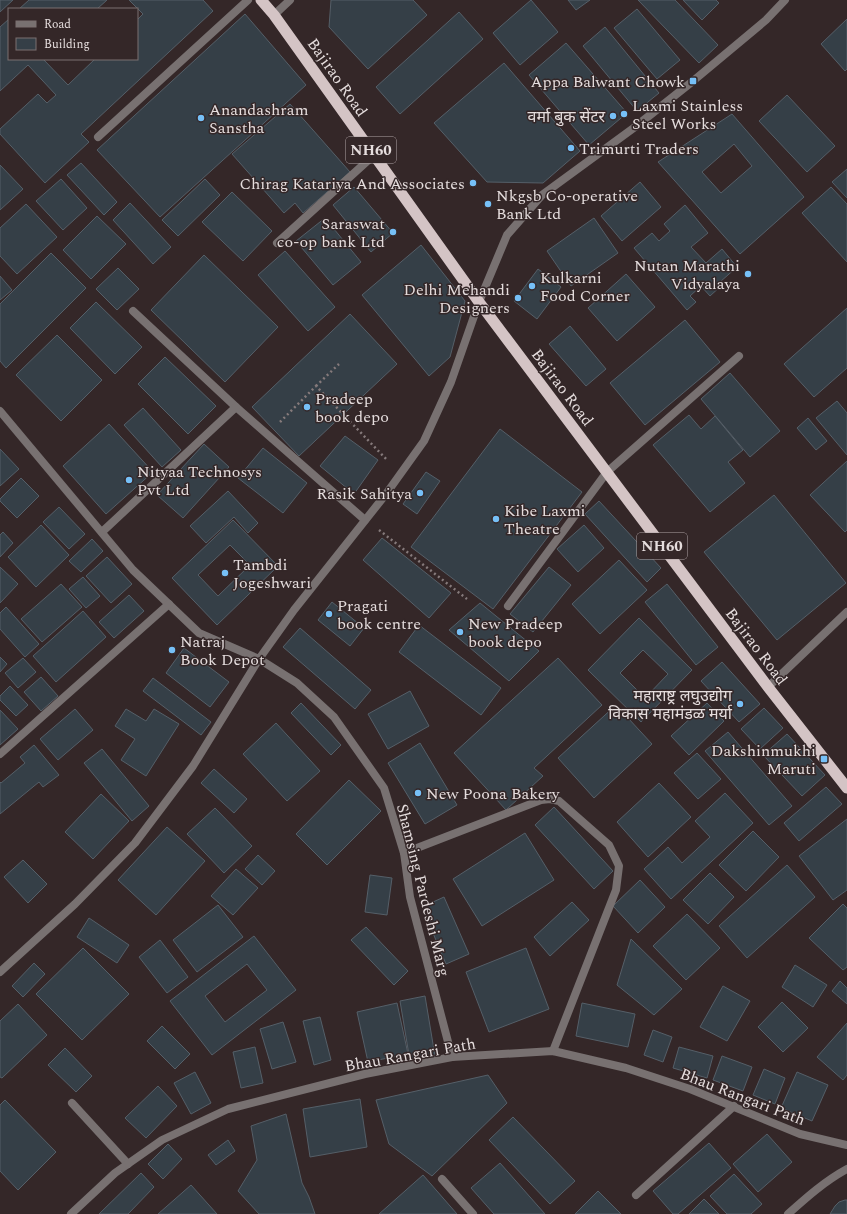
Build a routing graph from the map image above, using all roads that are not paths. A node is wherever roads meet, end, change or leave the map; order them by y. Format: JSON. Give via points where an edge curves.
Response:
{"nodes":[{"id":1,"x":248,"y":0,"type":"edge"},
{"id":2,"x":261,"y":0,"type":"edge"},
{"id":3,"x":290,"y":0,"type":"edge"},
{"id":4,"x":785,"y":0,"type":"edge"},
{"id":5,"x":274,"y":15,"type":"junction"},
{"id":6,"x":98,"y":137,"type":"dead end"},
{"id":7,"x":374,"y":155,"type":"junction"},
{"id":8,"x":278,"y":244,"type":"dead end"},
{"id":9,"x":479,"y":302,"type":"junction"},
{"id":10,"x":133,"y":311,"type":"dead end"},
{"id":11,"x":739,"y":356,"type":"dead end"},
{"id":12,"x":236,"y":407,"type":"junction"},
{"id":13,"x":0,"y":412,"type":"edge"},
{"id":14,"x":607,"y":472,"type":"junction"},
{"id":15,"x":366,"y":520,"type":"junction"},
{"id":16,"x":102,"y":532,"type":"junction"},
{"id":17,"x":169,"y":604,"type":"junction"},
{"id":18,"x":508,"y":606,"type":"dead end"},
{"id":19,"x":847,"y":612,"type":"edge"},
{"id":20,"x":259,"y":659,"type":"junction"},
{"id":21,"x":768,"y":687,"type":"junction"},
{"id":22,"x":0,"y":754,"type":"edge"},
{"id":23,"x":847,"y":788,"type":"edge"},
{"id":24,"x":404,"y":853,"type":"junction"},
{"id":25,"x":1,"y":970,"type":"edge"},
{"id":26,"x":553,"y":1050,"type":"junction"},
{"id":27,"x":452,"y":1057,"type":"junction"},
{"id":28,"x":72,"y":1103,"type":"dead end"},
{"id":29,"x":734,"y":1106,"type":"junction"},
{"id":30,"x":847,"y":1145,"type":"edge"},
{"id":31,"x":128,"y":1164,"type":"junction"},
{"id":32,"x":847,"y":1169,"type":"edge"},
{"id":33,"x":442,"y":1179,"type":"dead end"},
{"id":34,"x":636,"y":1195,"type":"dead end"},
{"id":35,"x":71,"y":1214,"type":"edge"},
{"id":36,"x":473,"y":1214,"type":"edge"},
{"id":37,"x":788,"y":1214,"type":"edge"}],
"edges":[{"from":1,"to":6,"type":"street"},
{"from":2,"to":5,"type":"highway","name":"Bajirao Road","number":"NH60"},
{"from":3,"to":5,"type":"street"},
{"from":4,"to":9,"type":"street","via":[[766,20],[692,82],[542,195],[507,235]]},
{"from":5,"to":7,"type":"highway","name":"Bajirao Road","number":"NH60"},
{"from":7,"to":8,"type":"street"},
{"from":7,"to":9,"type":"highway","name":"Bajirao Road","number":"NH60"},
{"from":9,"to":14,"type":"highway","name":"Bajirao Road","number":"NH60"},
{"from":9,"to":15,"type":"street","via":[[451,382],[424,441]]},
{"from":10,"to":12,"type":"street"},
{"from":11,"to":14,"type":"street"},
{"from":12,"to":15,"type":"street"},
{"from":12,"to":16,"type":"street"},
{"from":13,"to":16,"type":"street","name":"Shamsing Pardeshi Marg"},
{"from":14,"to":18,"type":"street"},
{"from":14,"to":21,"type":"highway","name":"Bajirao Road","number":"NH60"},
{"from":15,"to":20,"type":"street","via":[[294,610]]},
{"from":16,"to":17,"type":"street","name":"Shamsing Pardeshi Marg","via":[[133,570]]},
{"from":17,"to":20,"type":"street","name":"Shamsing Pardeshi Marg","via":[[199,633]]},
{"from":17,"to":22,"type":"street"},
{"from":19,"to":21,"type":"street"},
{"from":20,"to":24,"type":"street","name":"Shamsing Pardeshi Marg","via":[[297,683],[334,718],[384,788]]},
{"from":20,"to":25,"type":"street","via":[[193,766],[135,843],[75,904]]},
{"from":21,"to":23,"type":"highway","name":"Bajirao Road","number":"NH60"},
{"from":24,"to":26,"type":"street","via":[[541,800],[550,799],[559,801],[609,845],[619,866],[616,890]]},
{"from":24,"to":27,"type":"street","name":"Shamsing Pardeshi Marg","via":[[410,897]]},
{"from":26,"to":27,"type":"street","name":"Bhau Rangari Path"},
{"from":26,"to":29,"type":"street","name":"Bhau Rangari Path","via":[[626,1068]]},
{"from":27,"to":31,"type":"street","name":"Bhau Rangari Path","via":[[365,1074],[228,1109],[162,1140]]},
{"from":28,"to":31,"type":"street"},
{"from":29,"to":30,"type":"street","name":"Bhau Rangari Path","via":[[800,1134]]},
{"from":29,"to":34,"type":"street"},
{"from":31,"to":35,"type":"street","name":"Bhau Rangari Path"},
{"from":32,"to":37,"type":"street"},
{"from":33,"to":36,"type":"street"}]}
